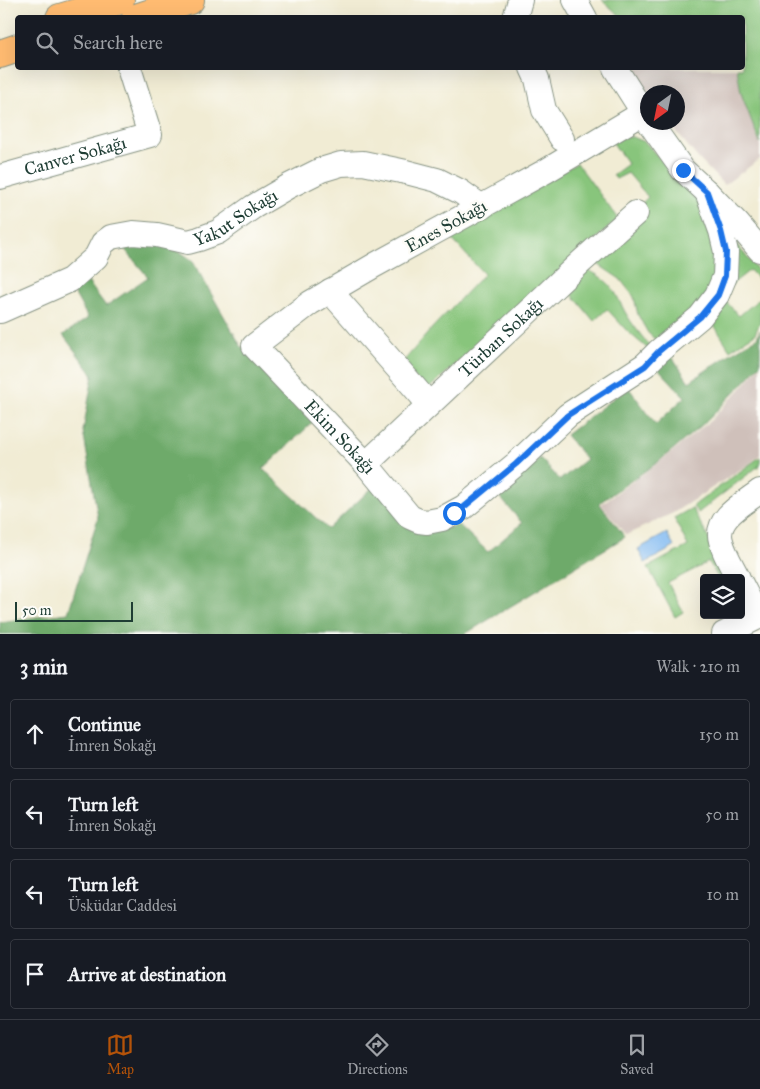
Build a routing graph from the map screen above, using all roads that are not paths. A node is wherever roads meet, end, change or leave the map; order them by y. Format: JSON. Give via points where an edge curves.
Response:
{"nodes":[{"id":1,"x":120,"y":0,"type":"edge"},
{"id":2,"x":190,"y":0,"type":"edge"},
{"id":3,"x":520,"y":0,"type":"edge"},
{"id":4,"x":575,"y":0,"type":"edge"},
{"id":5,"x":70,"y":15,"type":"edge"},
{"id":6,"x":145,"y":15,"type":"edge"},
{"id":7,"x":515,"y":15,"type":"edge"},
{"id":8,"x":583,"y":15,"type":"edge"},
{"id":9,"x":15,"y":31,"type":"edge"},
{"id":10,"x":0,"y":35,"type":"edge"},
{"id":11,"x":15,"y":49,"type":"edge"},
{"id":12,"x":0,"y":54,"type":"edge"},
{"id":13,"x":130,"y":70,"type":"edge"},
{"id":14,"x":533,"y":70,"type":"edge"},
{"id":15,"x":616,"y":70,"type":"edge"},
{"id":16,"x":640,"y":107,"type":"edge"},
{"id":17,"x":640,"y":122,"type":"edge"},
{"id":18,"x":655,"y":130,"type":"edge"},
{"id":19,"x":562,"y":139,"type":"dead end"},
{"id":20,"x":0,"y":177,"type":"edge"},
{"id":21,"x":707,"y":192,"type":"junction"},
{"id":22,"x":482,"y":206,"type":"junction"},
{"id":23,"x":636,"y":213,"type":"dead end"},
{"id":24,"x":760,"y":250,"type":"edge"},
{"id":25,"x":330,"y":291,"type":"junction"},
{"id":26,"x":0,"y":311,"type":"edge"},
{"id":27,"x":254,"y":346,"type":"joint"},
{"id":28,"x":429,"y":404,"type":"junction"},
{"id":29,"x":366,"y":464,"type":"junction"},
{"id":30,"x":760,"y":491,"type":"edge"},
{"id":31,"x":736,"y":574,"type":"edge"},
{"id":32,"x":745,"y":591,"type":"edge"},
{"id":33,"x":759,"y":616,"type":"edge"},
{"id":34,"x":724,"y":634,"type":"edge"}],
"edges":[{"from":1,"to":5,"type":"main road"},
{"from":2,"to":6,"type":"main road"},
{"from":3,"to":7,"type":"street"},
{"from":4,"to":8,"type":"street"},
{"from":9,"to":10,"type":"main road"},
{"from":11,"to":12,"type":"main road"},
{"from":13,"to":20,"type":"street","name":"Canver Sokağı","via":[[150,135]]},
{"from":14,"to":19,"type":"street","via":[[544,110]]},
{"from":15,"to":16,"type":"street"},
{"from":17,"to":22,"type":"street","name":"Enes Sokağı"},
{"from":18,"to":21,"type":"street","via":[[683,170]]},
{"from":21,"to":24,"type":"street"},
{"from":21,"to":29,"type":"street","name":"Ekim Sokağı","via":[[726,252],[725,276],[718,295],[700,317],[645,366],[568,415],[464,507],[442,519],[427,522],[410,517]]},
{"from":22,"to":25,"type":"street","name":"Enes Sokağı"},
{"from":22,"to":26,"type":"street","name":"Yakut Sokağı","via":[[437,180],[363,163],[341,164],[289,186],[218,232],[200,239],[188,242],[134,233],[111,237],[96,257],[70,280]]},
{"from":23,"to":28,"type":"street","name":"Türban Sokağı"},
{"from":25,"to":27,"type":"street","name":"Enes Sokağı"},
{"from":25,"to":28,"type":"street"},
{"from":27,"to":29,"type":"street","name":"Ekim Sokağı"},
{"from":28,"to":29,"type":"street","name":"Türban Sokağı"},
{"from":30,"to":31,"type":"street","via":[[723,522],[720,540]]},
{"from":32,"to":33,"type":"street"},
{"from":33,"to":34,"type":"street"}]}
